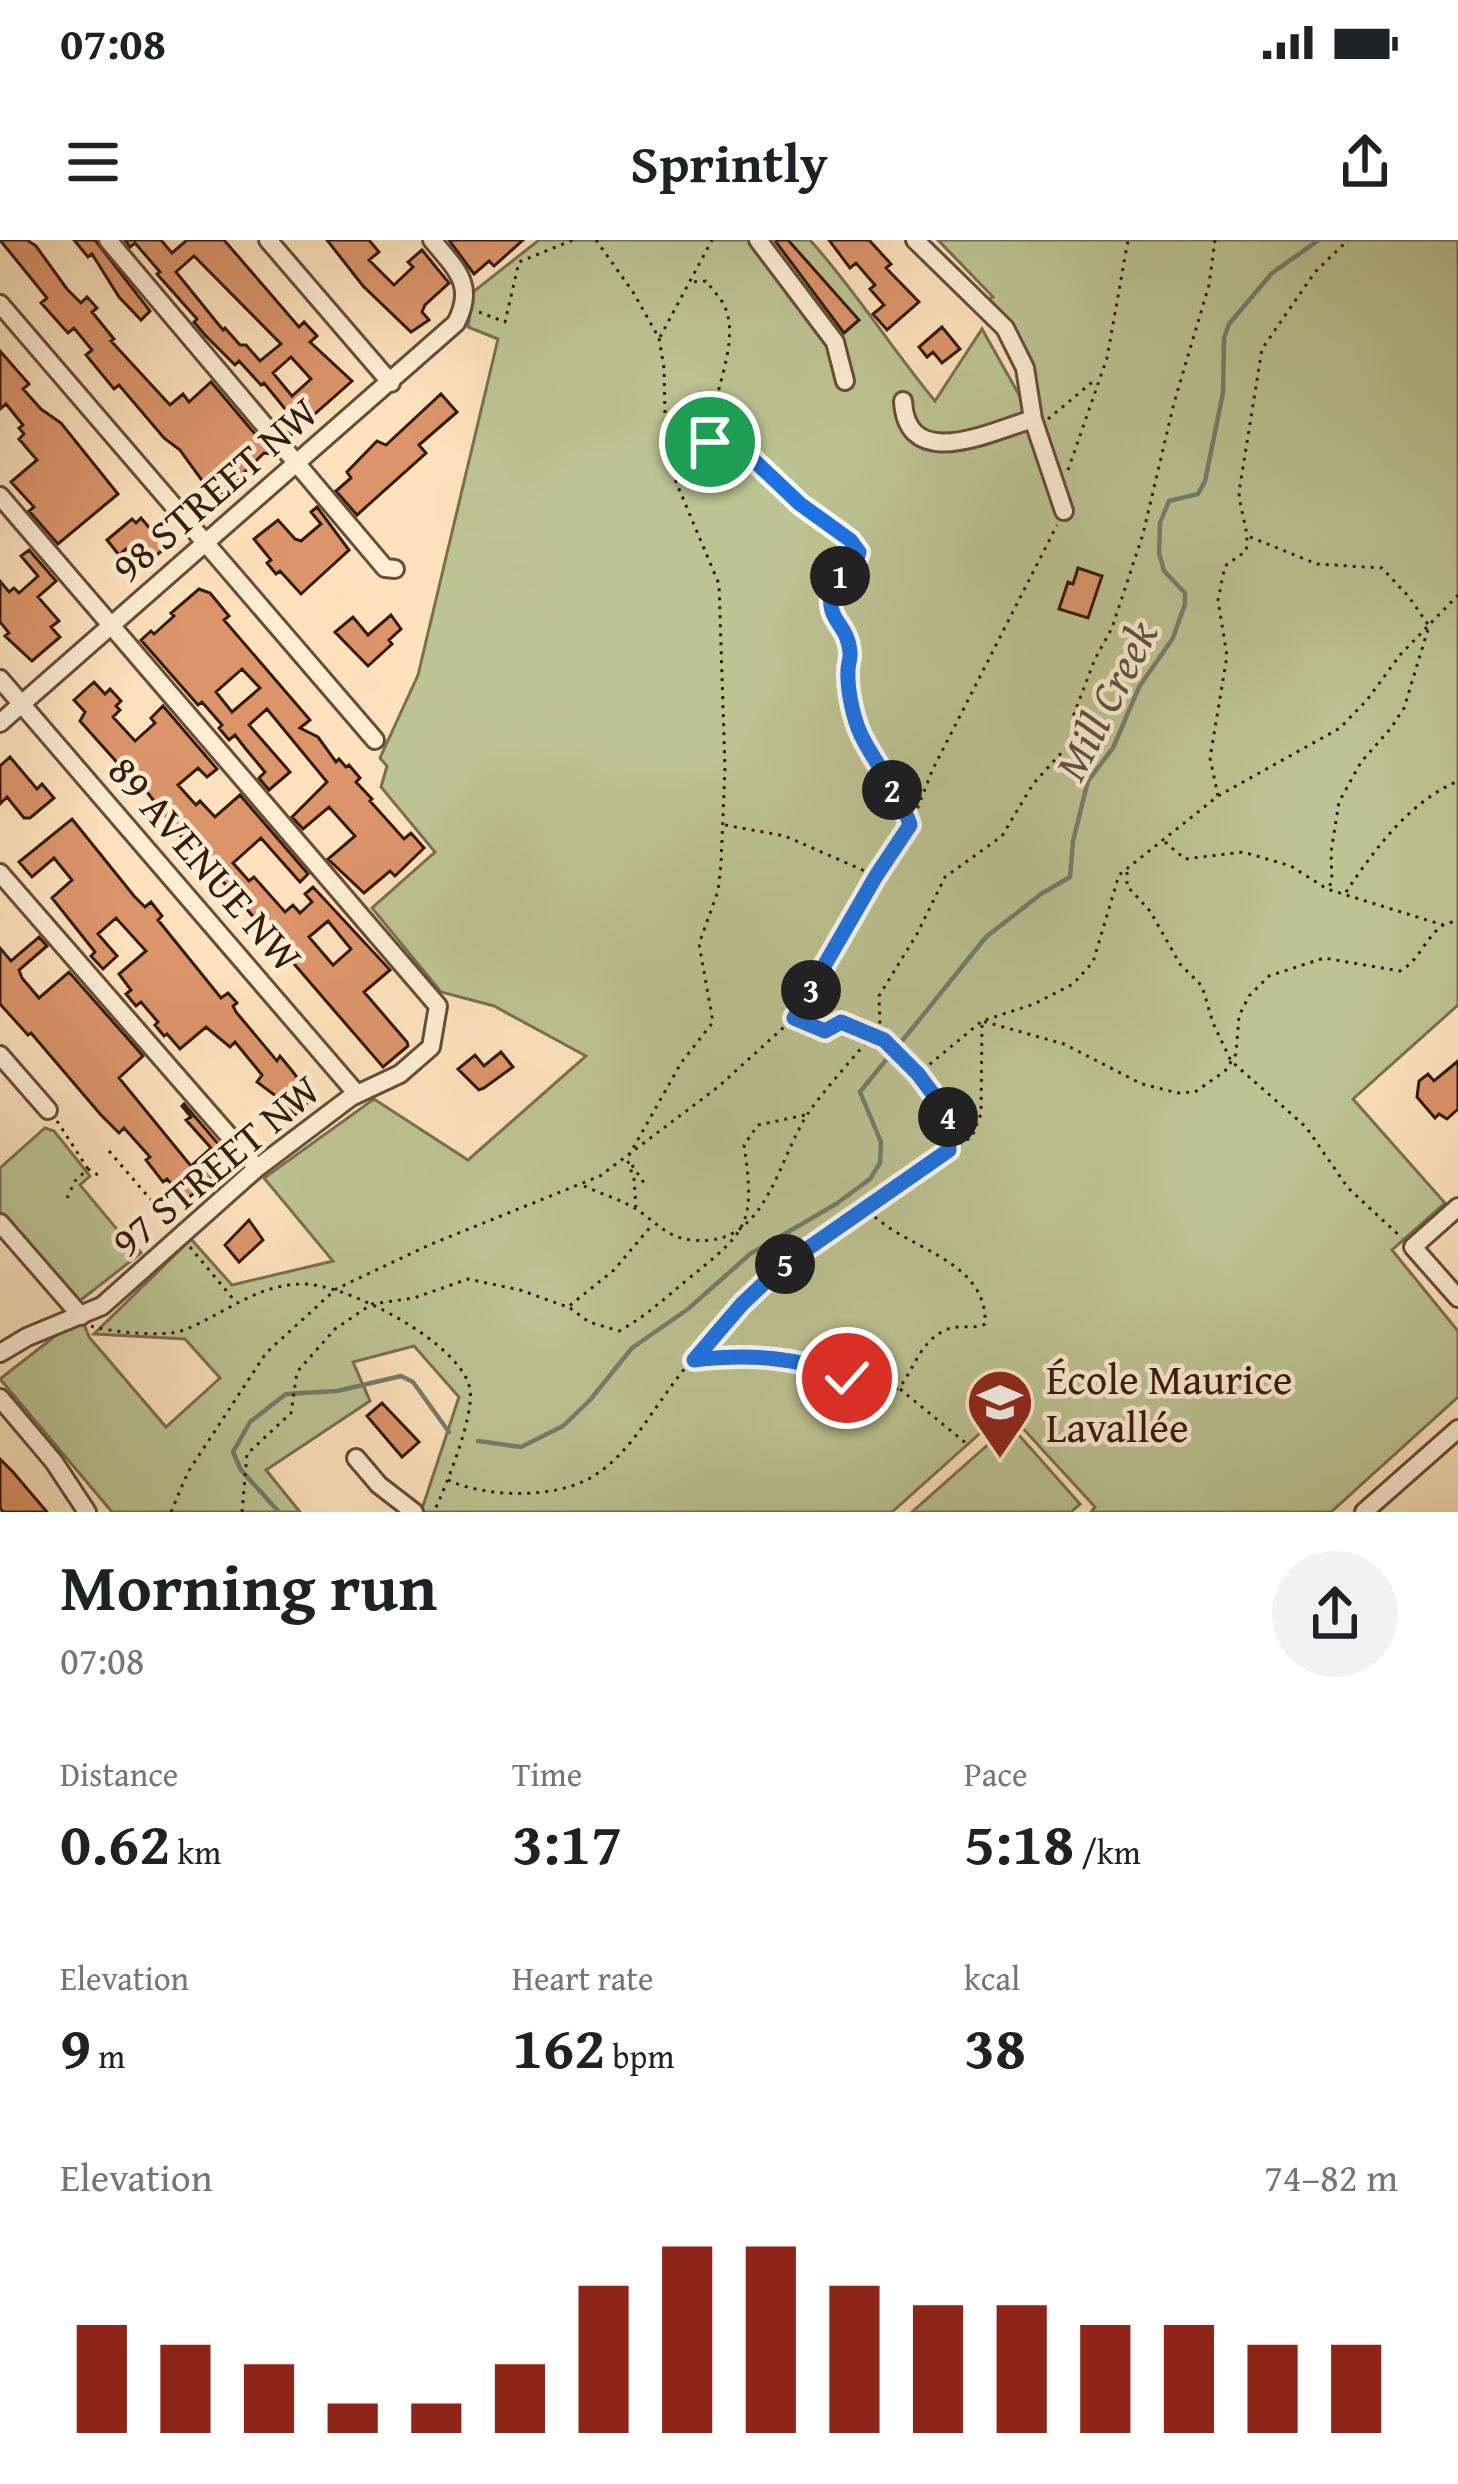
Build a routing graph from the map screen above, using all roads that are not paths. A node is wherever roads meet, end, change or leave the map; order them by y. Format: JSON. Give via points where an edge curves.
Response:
{"nodes":[{"id":1,"x":108,"y":240,"type":"edge"},
{"id":2,"x":268,"y":240,"type":"edge"},
{"id":3,"x":432,"y":240,"type":"edge"},
{"id":4,"x":758,"y":240,"type":"edge"},
{"id":5,"x":915,"y":240,"type":"edge"},
{"id":6,"x":0,"y":304,"type":"edge"},
{"id":7,"x":845,"y":381,"type":"dead end"},
{"id":8,"x":392,"y":383,"type":"junction"},
{"id":9,"x":903,"y":401,"type":"dead end"},
{"id":10,"x":1033,"y":419,"type":"junction"},
{"id":11,"x":300,"y":463,"type":"junction"},
{"id":12,"x":0,"y":496,"type":"edge"},
{"id":13,"x":1064,"y":511,"type":"road end"},
{"id":14,"x":206,"y":544,"type":"junction"},
{"id":15,"x":395,"y":569,"type":"dead end"},
{"id":16,"x":112,"y":626,"type":"junction"},
{"id":17,"x":0,"y":680,"type":"edge"},
{"id":18,"x":21,"y":704,"type":"junction"},
{"id":19,"x":0,"y":723,"type":"edge"},
{"id":20,"x":375,"y":740,"type":"dead end"},
{"id":21,"x":0,"y":873,"type":"edge"},
{"id":22,"x":0,"y":1055,"type":"edge"},
{"id":23,"x":357,"y":1094,"type":"junction"},
{"id":24,"x":48,"y":1110,"type":"road end"},
{"id":25,"x":257,"y":1168,"type":"junction"},
{"id":26,"x":1458,"y":1207,"type":"edge"},
{"id":27,"x":0,"y":1223,"type":"edge"},
{"id":28,"x":1458,"y":1298,"type":"edge"},
{"id":29,"x":81,"y":1316,"type":"junction"},
{"id":30,"x":0,"y":1353,"type":"edge"},
{"id":31,"x":0,"y":1398,"type":"edge"},
{"id":32,"x":1458,"y":1429,"type":"edge"},
{"id":33,"x":356,"y":1459,"type":"dead end"},
{"id":34,"x":87,"y":1512,"type":"edge"},
{"id":35,"x":413,"y":1512,"type":"edge"},
{"id":36,"x":1364,"y":1512,"type":"edge"}],
"edges":[{"from":1,"to":11,"type":"street"},
{"from":2,"to":8,"type":"street"},
{"from":3,"to":8,"type":"street","name":"98 STREET NW","via":[[464,285],[465,305],[457,323]]},
{"from":4,"to":7,"type":"street","via":[[835,342]]},
{"from":5,"to":10,"type":"street","via":[[1005,328],[1025,368]]},
{"from":6,"to":14,"type":"street"},
{"from":8,"to":11,"type":"street","name":"98 STREET NW"},
{"from":9,"to":10,"type":"street","via":[[919,438],[940,446]]},
{"from":10,"to":13,"type":"street"},
{"from":11,"to":14,"type":"street","name":"98 STREET NW"},
{"from":11,"to":15,"type":"street","via":[[385,568]]},
{"from":12,"to":16,"type":"street"},
{"from":14,"to":16,"type":"street","name":"98 STREET NW"},
{"from":14,"to":20,"type":"street"},
{"from":16,"to":18,"type":"street","name":"98 STREET NW"},
{"from":16,"to":23,"type":"street","name":"97 STREET NW","via":[[436,1000],[428,1051]]},
{"from":17,"to":18,"type":"street","name":"89 AVENUE NW"},
{"from":18,"to":19,"type":"street","name":"98 STREET NW"},
{"from":18,"to":23,"type":"street","name":"89 AVENUE NW"},
{"from":21,"to":25,"type":"street"},
{"from":22,"to":24,"type":"street"},
{"from":23,"to":25,"type":"street","name":"97 STREET NW"},
{"from":25,"to":29,"type":"street","name":"97 STREET NW","via":[[141,1275]]},
{"from":26,"to":28,"type":"street","via":[[1412,1247]]},
{"from":27,"to":29,"type":"street"},
{"from":29,"to":30,"type":"street","name":"97 STREET NW"},
{"from":31,"to":34,"type":"street"},
{"from":32,"to":36,"type":"street"},
{"from":33,"to":35,"type":"street"}]}
